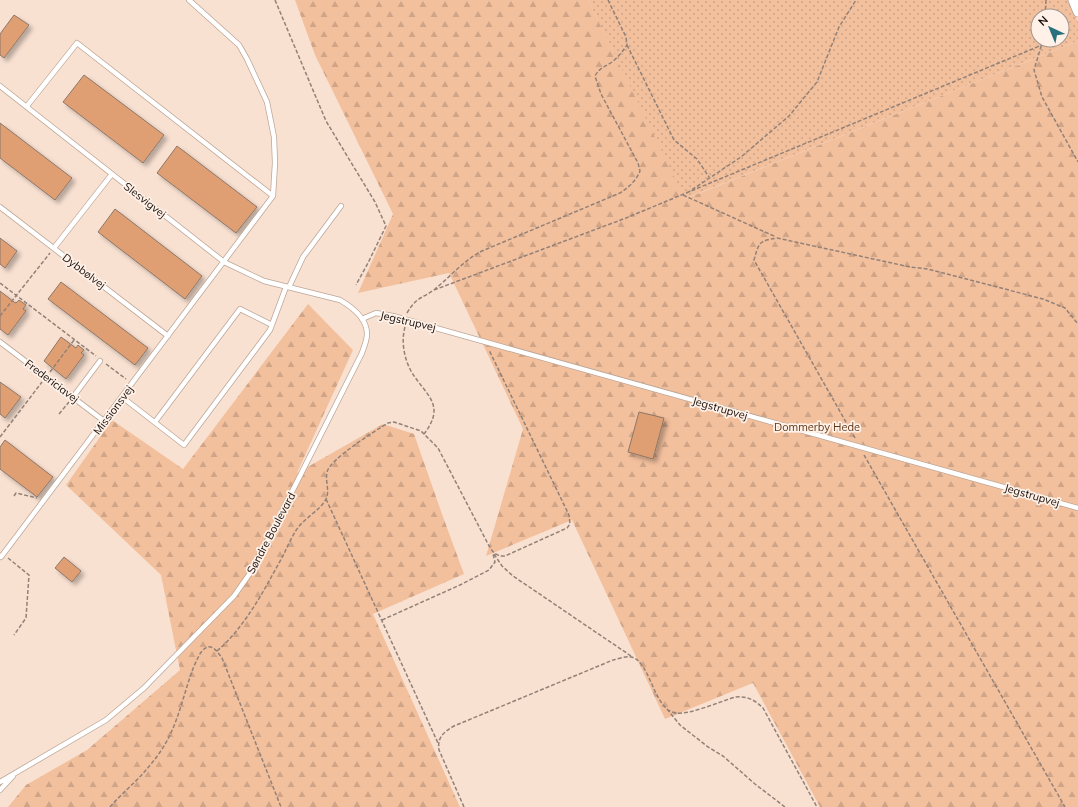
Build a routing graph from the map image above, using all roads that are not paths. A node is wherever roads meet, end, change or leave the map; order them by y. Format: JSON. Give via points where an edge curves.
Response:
{"nodes":[{"id":1,"x":189,"y":0,"type":"edge"},
{"id":2,"x":1073,"y":0,"type":"edge"},
{"id":3,"x":1078,"y":12,"type":"edge"},
{"id":4,"x":0,"y":86,"type":"edge"},
{"id":5,"x":27,"y":106,"type":"junction"},
{"id":6,"x":112,"y":174,"type":"junction"},
{"id":7,"x":273,"y":196,"type":"junction"},
{"id":8,"x":341,"y":206,"type":"dead end"},
{"id":9,"x":0,"y":207,"type":"edge"},
{"id":10,"x":54,"y":248,"type":"junction"},
{"id":11,"x":224,"y":262,"type":"junction"},
{"id":12,"x":287,"y":287,"type":"junction"},
{"id":13,"x":362,"y":319,"type":"junction"},
{"id":14,"x":272,"y":325,"type":"junction"},
{"id":15,"x":168,"y":336,"type":"junction"},
{"id":16,"x":0,"y":342,"type":"edge"},
{"id":17,"x":100,"y":361,"type":"dead end"},
{"id":18,"x":73,"y":397,"type":"junction"},
{"id":19,"x":122,"y":397,"type":"junction"},
{"id":20,"x":104,"y":421,"type":"junction"},
{"id":21,"x":154,"y":422,"type":"junction"},
{"id":22,"x":1078,"y":508,"type":"edge"},
{"id":23,"x":2,"y":556,"type":"edge"},
{"id":24,"x":18,"y":770,"type":"junction"},
{"id":25,"x":0,"y":782,"type":"edge"},
{"id":26,"x":0,"y":790,"type":"edge"}],
"edges":[{"from":1,"to":7,"type":"lane","via":[[239,45],[267,102],[274,137]]},
{"from":2,"to":3,"type":"street"},
{"from":4,"to":5,"type":"lane","name":"Slesvigvej"},
{"from":5,"to":6,"type":"lane","name":"Slesvigvej"},
{"from":5,"to":7,"type":"lane","via":[[77,43]]},
{"from":6,"to":10,"type":"lane"},
{"from":6,"to":11,"type":"lane","name":"Slesvigvej"},
{"from":7,"to":11,"type":"lane","name":"Missionsvej"},
{"from":8,"to":12,"type":"lane","via":[[303,257]]},
{"from":9,"to":10,"type":"lane","name":"Dybbølvej"},
{"from":10,"to":15,"type":"lane","name":"Dybbølvej"},
{"from":11,"to":12,"type":"lane","name":"Slesvigvej","via":[[264,281]]},
{"from":11,"to":15,"type":"lane","name":"Missionsvej"},
{"from":12,"to":13,"type":"lane","name":"Slesvigvej","via":[[340,300]]},
{"from":12,"to":14,"type":"lane"},
{"from":13,"to":22,"type":"lane","name":"Jegstrupvej","via":[[376,313],[405,319]]},
{"from":13,"to":24,"type":"lane","name":"Søndre Boulevard","via":[[367,334],[362,353],[253,569],[234,596],[144,688],[106,720]]},
{"from":14,"to":21,"type":"lane","via":[[240,309]]},
{"from":14,"to":21,"type":"lane","via":[[184,445]]},
{"from":15,"to":19,"type":"lane","name":"Missionsvej"},
{"from":16,"to":18,"type":"lane","name":"Fredericiavej"},
{"from":17,"to":18,"type":"lane"},
{"from":18,"to":20,"type":"lane","name":"Fredericiavej"},
{"from":19,"to":20,"type":"lane","name":"Missionsvej"},
{"from":19,"to":21,"type":"lane"},
{"from":20,"to":23,"type":"lane","name":"Missionsvej"},
{"from":24,"to":25,"type":"lane","name":"Søndre Boulevard"},
{"from":24,"to":26,"type":"lane","name":"Søndre Boulevard"}]}
